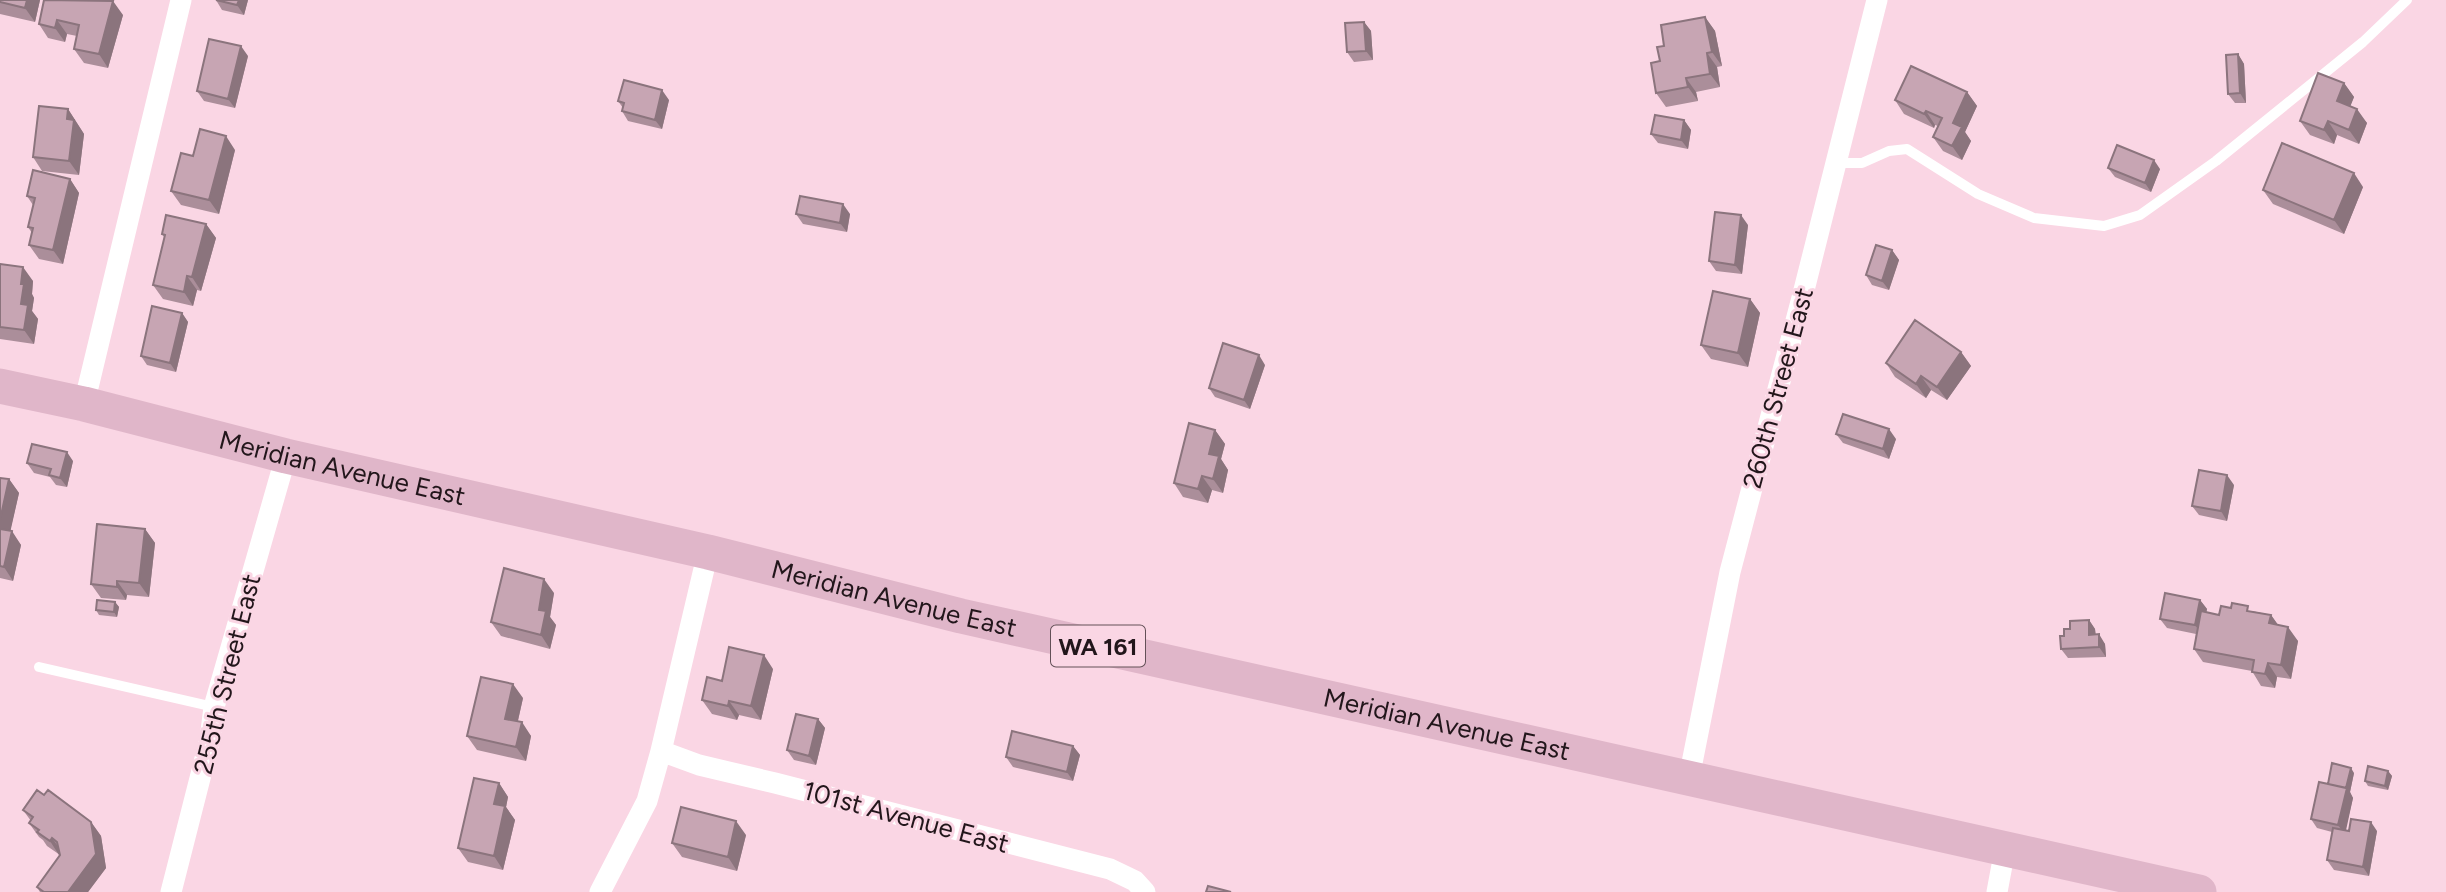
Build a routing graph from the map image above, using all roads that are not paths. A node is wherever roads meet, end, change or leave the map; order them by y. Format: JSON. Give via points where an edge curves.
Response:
{"nodes":[{"id":1,"x":181,"y":0,"type":"edge"},
{"id":2,"x":1877,"y":0,"type":"edge"},
{"id":3,"x":2407,"y":0,"type":"edge"},
{"id":4,"x":1836,"y":163,"type":"junction"},
{"id":5,"x":0,"y":386,"type":"edge"},
{"id":6,"x":84,"y":404,"type":"junction"},
{"id":7,"x":286,"y":456,"type":"junction"},
{"id":8,"x":708,"y":552,"type":"junction"},
{"id":9,"x":39,"y":667,"type":"dead end"},
{"id":10,"x":215,"y":707,"type":"junction"},
{"id":11,"x":661,"y":751,"type":"junction"},
{"id":12,"x":1689,"y":778,"type":"junction"},
{"id":13,"x":2005,"y":849,"type":"junction"},
{"id":14,"x":171,"y":892,"type":"edge"},
{"id":15,"x":600,"y":892,"type":"edge"},
{"id":16,"x":1145,"y":892,"type":"edge"},
{"id":17,"x":1997,"y":892,"type":"edge"},
{"id":18,"x":2199,"y":892,"type":"edge"}],
"edges":[{"from":1,"to":6,"type":"street"},
{"from":2,"to":4,"type":"street","name":"260th Street East"},
{"from":3,"to":4,"type":"lane","via":[[2363,42],[2216,161],[2140,215],[2104,226],[2034,218],[1978,194],[1907,149],[1862,163]]},
{"from":4,"to":12,"type":"street","name":"260th Street East","via":[[1730,572]]},
{"from":5,"to":6,"type":"main road","name":"Meridian Avenue East","number":"WA 161"},
{"from":6,"to":7,"type":"main road","name":"Meridian Avenue East","number":"WA 161"},
{"from":7,"to":8,"type":"main road","name":"Meridian Avenue East","number":"WA 161"},
{"from":7,"to":10,"type":"street","name":"255th Street East"},
{"from":8,"to":11,"type":"street"},
{"from":8,"to":12,"type":"main road","name":"Meridian Avenue East","number":"WA 161","via":[[961,616]]},
{"from":9,"to":10,"type":"lane"},
{"from":10,"to":14,"type":"street","name":"255th Street East"},
{"from":11,"to":15,"type":"street","via":[[647,801]]},
{"from":11,"to":16,"type":"street","name":"101st Avenue East","via":[[699,765],[1110,869],[1135,881]]},
{"from":12,"to":13,"type":"main road","name":"Meridian Avenue East","number":"WA 161"},
{"from":13,"to":17,"type":"street"},
{"from":13,"to":18,"type":"main road","name":"Meridian Avenue East","number":"WA 161"}]}
